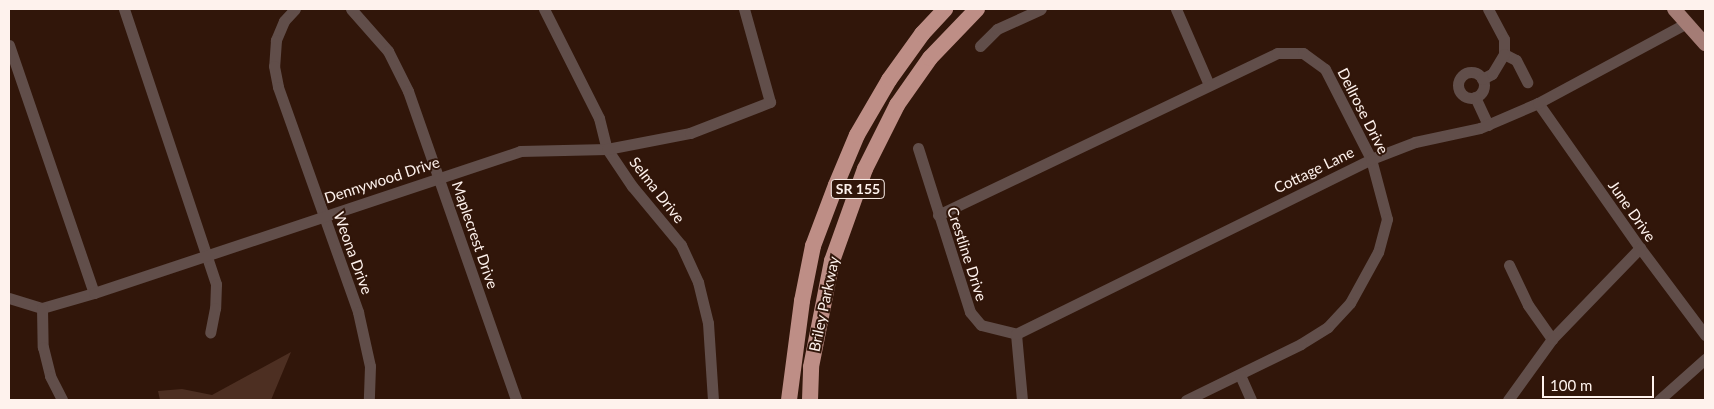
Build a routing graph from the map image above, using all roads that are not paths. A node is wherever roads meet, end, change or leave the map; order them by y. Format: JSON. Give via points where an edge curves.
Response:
{"nodes":[{"id":1,"x":124,"y":9,"type":"edge"},
{"id":2,"x":295,"y":9,"type":"edge"},
{"id":3,"x":350,"y":9,"type":"edge"},
{"id":4,"x":544,"y":9,"type":"edge"},
{"id":5,"x":744,"y":9,"type":"edge"},
{"id":6,"x":945,"y":9,"type":"edge"},
{"id":7,"x":977,"y":9,"type":"edge"},
{"id":8,"x":1042,"y":9,"type":"edge"},
{"id":9,"x":1176,"y":9,"type":"edge"},
{"id":10,"x":1488,"y":9,"type":"edge"},
{"id":11,"x":1674,"y":9,"type":"edge"},
{"id":12,"x":1685,"y":24,"type":"junction"},
{"id":13,"x":1705,"y":44,"type":"edge"},
{"id":14,"x":9,"y":45,"type":"edge"},
{"id":15,"x":980,"y":46,"type":"dead end"},
{"id":16,"x":1504,"y":54,"type":"junction"},
{"id":17,"x":1482,"y":80,"type":"junction"},
{"id":18,"x":1527,"y":82,"type":"dead end"},
{"id":19,"x":1210,"y":85,"type":"junction"},
{"id":20,"x":1475,"y":97,"type":"junction"},
{"id":21,"x":1538,"y":103,"type":"junction"},
{"id":22,"x":1488,"y":125,"type":"junction"},
{"id":23,"x":918,"y":148,"type":"dead end"},
{"id":24,"x":607,"y":149,"type":"junction"},
{"id":25,"x":1371,"y":159,"type":"junction"},
{"id":26,"x":439,"y":176,"type":"junction"},
{"id":27,"x":322,"y":215,"type":"junction"},
{"id":28,"x":938,"y":215,"type":"junction"},
{"id":29,"x":1640,"y":248,"type":"junction"},
{"id":30,"x":208,"y":256,"type":"junction"},
{"id":31,"x":1510,"y":265,"type":"dead end"},
{"id":32,"x":94,"y":293,"type":"junction"},
{"id":33,"x":9,"y":298,"type":"edge"},
{"id":34,"x":42,"y":308,"type":"junction"},
{"id":35,"x":210,"y":333,"type":"dead end"},
{"id":36,"x":1016,"y":334,"type":"junction"},
{"id":37,"x":1705,"y":335,"type":"edge"},
{"id":38,"x":1552,"y":339,"type":"junction"},
{"id":39,"x":1705,"y":359,"type":"edge"},
{"id":40,"x":1240,"y":374,"type":"junction"},
{"id":41,"x":62,"y":400,"type":"edge"},
{"id":42,"x":369,"y":400,"type":"edge"},
{"id":43,"x":516,"y":400,"type":"edge"},
{"id":44,"x":713,"y":400,"type":"edge"},
{"id":45,"x":789,"y":400,"type":"edge"},
{"id":46,"x":810,"y":400,"type":"edge"},
{"id":47,"x":1022,"y":400,"type":"edge"},
{"id":48,"x":1186,"y":400,"type":"edge"},
{"id":49,"x":1251,"y":400,"type":"edge"},
{"id":50,"x":1508,"y":400,"type":"edge"},
{"id":51,"x":1659,"y":400,"type":"edge"}],
"edges":[{"from":1,"to":30,"type":"street"},
{"from":2,"to":27,"type":"street","name":"Weona Drive","via":[[284,21],[276,40],[274,66],[278,88]]},
{"from":3,"to":26,"type":"street","name":"Maplecrest Drive","via":[[388,51],[408,91]]},
{"from":4,"to":24,"type":"street","name":"Selma Drive","via":[[599,118]]},
{"from":5,"to":24,"type":"street","name":"Dennywood Drive","via":[[770,102],[690,133]]},
{"from":6,"to":45,"type":"highway","name":"Briley Parkway","number":"SR 155","via":[[922,34],[889,80],[857,135],[836,185],[811,255]]},
{"from":7,"to":46,"type":"highway","name":"Briley Parkway","number":"SR 155","via":[[930,58],[897,105],[865,169],[832,261],[811,367]]},
{"from":8,"to":15,"type":"street","via":[[997,29]]},
{"from":9,"to":19,"type":"street"},
{"from":10,"to":16,"type":"street","via":[[1504,39]]},
{"from":11,"to":12,"type":"main road"},
{"from":12,"to":13,"type":"main road"},
{"from":12,"to":21,"type":"street","name":"Cottage Lane"},
{"from":14,"to":32,"type":"street"},
{"from":16,"to":17,"type":"street","via":[[1492,74]]},
{"from":16,"to":18,"type":"street","via":[[1516,60]]},
{"from":17,"to":20,"type":"street","via":[[1482,92]]},
{"from":17,"to":20,"type":"street","via":[[1472,72],[1459,80],[1460,92],[1467,97]]},
{"from":19,"to":25,"type":"street","name":"Dellrose Drive","via":[[1277,53],[1303,53],[1324,69]]},
{"from":19,"to":28,"type":"street","name":"Dellrose Drive"},
{"from":20,"to":22,"type":"street"},
{"from":21,"to":22,"type":"street","name":"Cottage Lane"},
{"from":21,"to":29,"type":"street","name":"June Drive"},
{"from":22,"to":25,"type":"street","name":"Cottage Lane","via":[[1415,142]]},
{"from":23,"to":28,"type":"street","name":"Crestline Drive"},
{"from":24,"to":26,"type":"street","name":"Dennywood Drive","via":[[520,151]]},
{"from":24,"to":44,"type":"street","name":"Selma Drive","via":[[632,186],[681,245],[698,282],[708,323]]},
{"from":25,"to":36,"type":"street","name":"Cottage Lane"},
{"from":25,"to":40,"type":"street","name":"Dellrose Drive","via":[[1386,219],[1378,252],[1350,303],[1328,326],[1301,344]]},
{"from":26,"to":27,"type":"street","name":"Dennywood Drive"},
{"from":26,"to":43,"type":"street","name":"Maplecrest Drive"},
{"from":27,"to":30,"type":"street","name":"Dennywood Drive"},
{"from":27,"to":42,"type":"street","name":"Weona Drive","via":[[358,312],[370,366]]},
{"from":28,"to":36,"type":"street","name":"Crestline Drive","via":[[970,312],[980,325]]},
{"from":29,"to":37,"type":"street","name":"June Drive"},
{"from":29,"to":38,"type":"street"},
{"from":30,"to":32,"type":"street","name":"Dennywood Drive"},
{"from":30,"to":35,"type":"street","via":[[216,284]]},
{"from":31,"to":38,"type":"street","via":[[1528,305]]},
{"from":32,"to":34,"type":"street","name":"Dennywood Drive"},
{"from":33,"to":34,"type":"street"},
{"from":34,"to":41,"type":"street","via":[[43,347],[50,376]]},
{"from":36,"to":47,"type":"street"},
{"from":38,"to":50,"type":"street"},
{"from":39,"to":51,"type":"street"},
{"from":40,"to":48,"type":"street","name":"Dellrose Drive"},
{"from":40,"to":49,"type":"street"}]}
